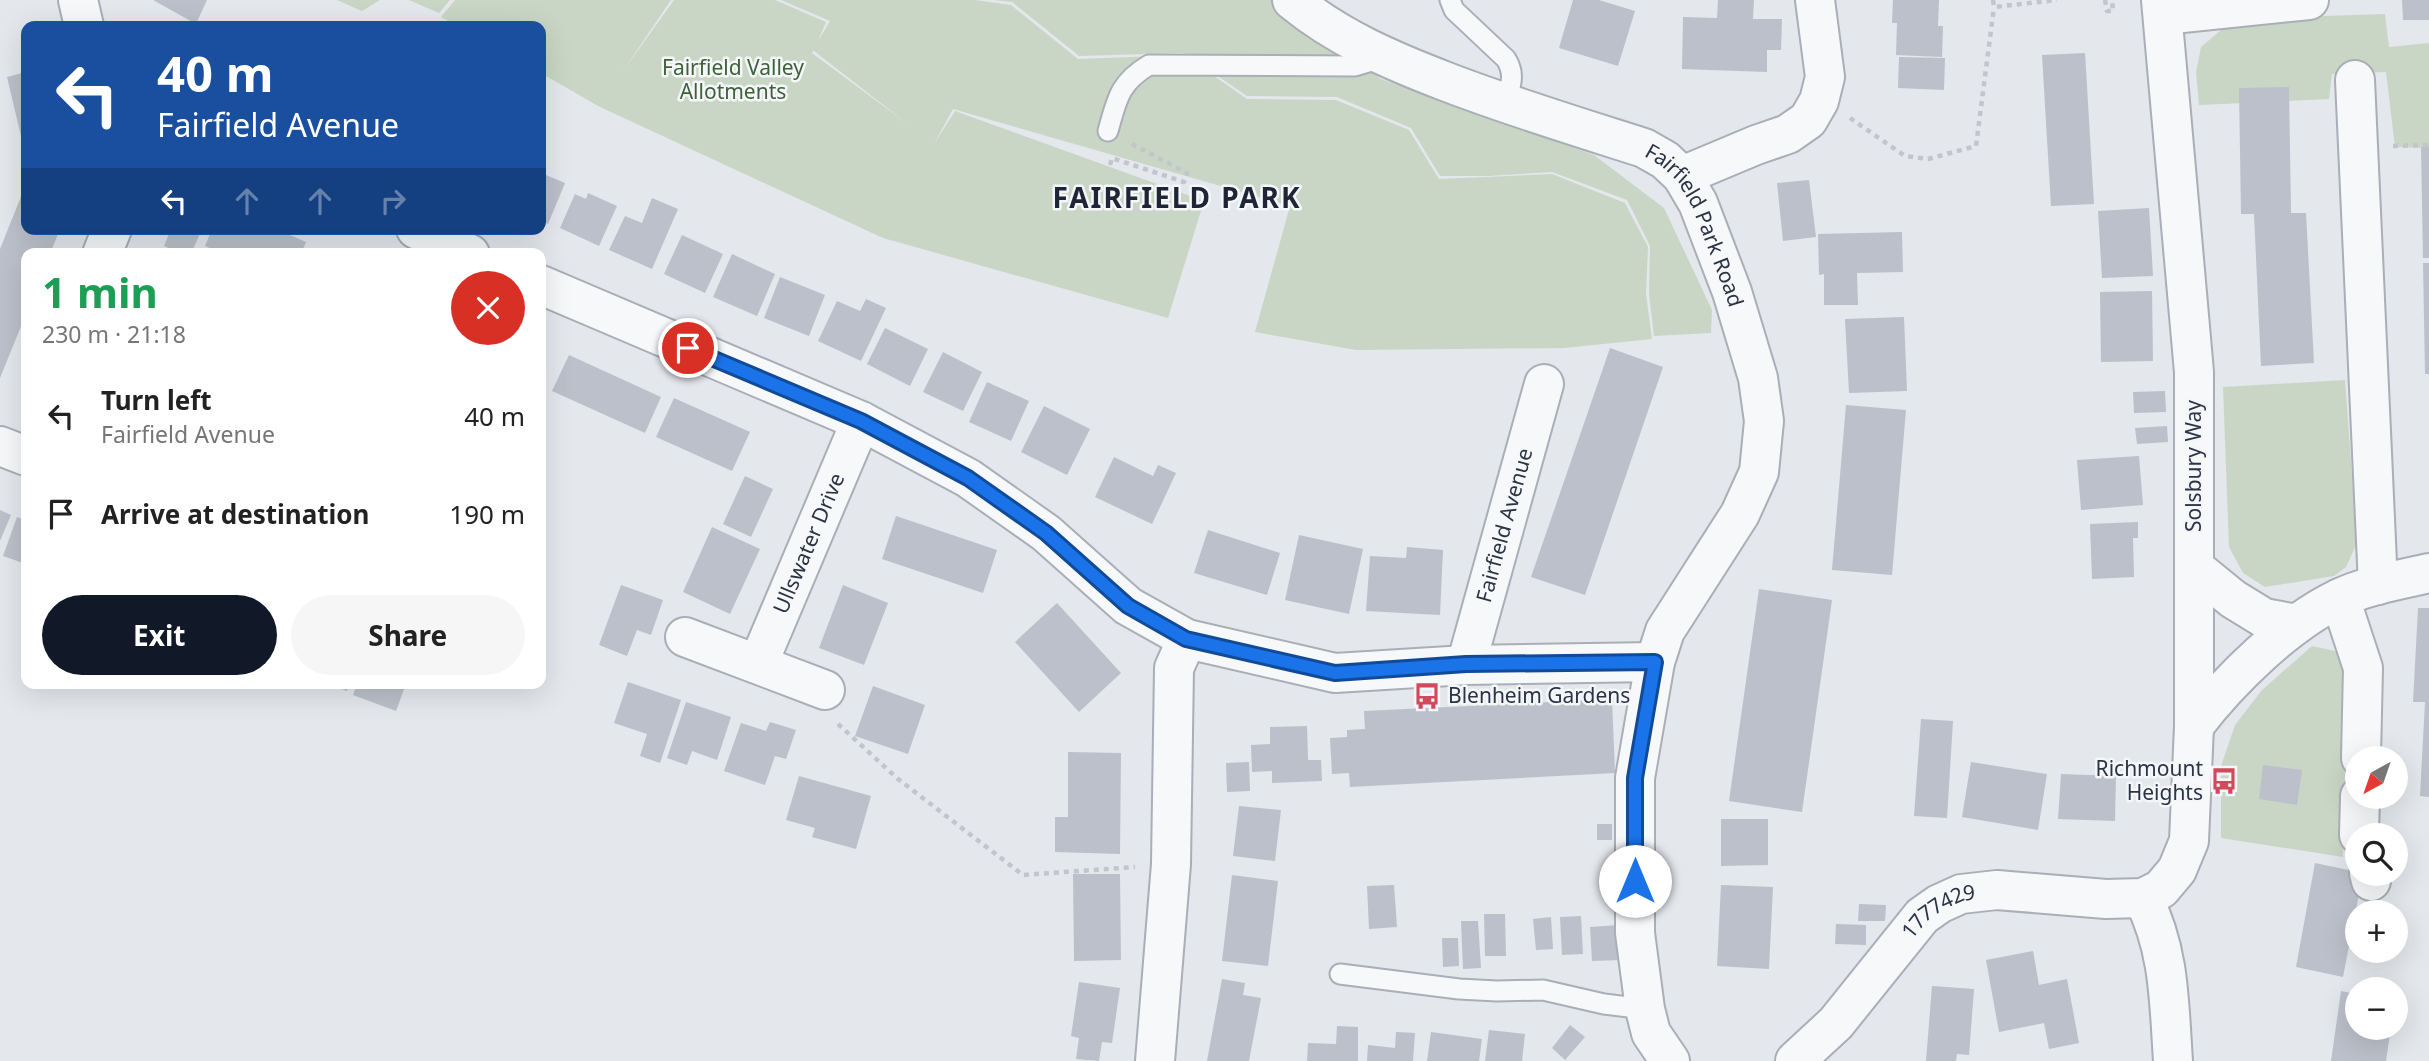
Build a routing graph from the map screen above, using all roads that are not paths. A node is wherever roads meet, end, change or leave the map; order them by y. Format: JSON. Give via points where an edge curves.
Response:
{"nodes":[{"id":1,"x":78,"y":0,"type":"edge"},
{"id":2,"x":1292,"y":0,"type":"edge"},
{"id":3,"x":1450,"y":0,"type":"edge"},
{"id":4,"x":1815,"y":0,"type":"edge"},
{"id":5,"x":2309,"y":0,"type":"edge"},
{"id":6,"x":2162,"y":7,"type":"edge"},
{"id":7,"x":83,"y":21,"type":"edge"},
{"id":8,"x":1383,"y":57,"type":"junction"},
{"id":9,"x":2355,"y":80,"type":"dead end"},
{"id":10,"x":1506,"y":104,"type":"junction"},
{"id":11,"x":1108,"y":131,"type":"road end"},
{"id":12,"x":1682,"y":176,"type":"junction"},
{"id":13,"x":429,"y":235,"type":"edge"},
{"id":14,"x":457,"y":248,"type":"edge"},
{"id":15,"x":546,"y":287,"type":"edge"},
{"id":16,"x":1544,"y":384,"type":"dead end"},
{"id":17,"x":861,"y":421,"type":"junction"},
{"id":18,"x":2195,"y":568,"type":"junction"},
{"id":19,"x":2429,"y":573,"type":"edge"},
{"id":20,"x":2378,"y":585,"type":"junction"},
{"id":21,"x":2340,"y":598,"type":"junction"},
{"id":22,"x":2297,"y":624,"type":"junction"},
{"id":23,"x":685,"y":637,"type":"dead end"},
{"id":24,"x":1186,"y":639,"type":"junction"},
{"id":25,"x":1655,"y":662,"type":"junction"},
{"id":26,"x":758,"y":664,"type":"junction"},
{"id":27,"x":1466,"y":664,"type":"junction"},
{"id":28,"x":825,"y":690,"type":"road end"},
{"id":29,"x":2194,"y":726,"type":"junction"},
{"id":30,"x":2361,"y":746,"type":"edge"},
{"id":31,"x":2143,"y":898,"type":"junction"},
{"id":32,"x":1340,"y":974,"type":"dead end"},
{"id":33,"x":1645,"y":1009,"type":"junction"},
{"id":34,"x":1155,"y":1061,"type":"edge"},
{"id":35,"x":1670,"y":1061,"type":"edge"},
{"id":36,"x":1795,"y":1061,"type":"edge"},
{"id":37,"x":2173,"y":1061,"type":"edge"}],
"edges":[{"from":1,"to":7,"type":"street"},
{"from":2,"to":8,"type":"street","name":"Fairfield Park Road"},
{"from":3,"to":10,"type":"lane","via":[[1454,10],[1512,68]]},
{"from":4,"to":12,"type":"street","via":[[1825,77],[1808,120],[1788,134]]},
{"from":5,"to":6,"type":"street","name":"Solsbury Way"},
{"from":6,"to":18,"type":"street","name":"Solsbury Way","via":[[2194,372]]},
{"from":8,"to":10,"type":"street","name":"Fairfield Park Road"},
{"from":8,"to":11,"type":"lane","via":[[1355,66],[1149,65],[1132,75],[1119,92]]},
{"from":9,"to":20,"type":"street"},
{"from":10,"to":12,"type":"street","name":"Fairfield Park Road","via":[[1644,148]]},
{"from":12,"to":25,"type":"street","name":"Fairfield Park Road","via":[[1698,203],[1732,292],[1758,378],[1764,421],[1759,472],[1740,513],[1665,631]]},
{"from":13,"to":14,"type":"street"},
{"from":15,"to":17,"type":"street"},
{"from":16,"to":27,"type":"street","name":"Fairfield Avenue"},
{"from":17,"to":24,"type":"street","via":[[968,478],[1046,533],[1128,606]]},
{"from":17,"to":26,"type":"street","name":"Ullswater Drive"},
{"from":18,"to":22,"type":"street","via":[[2264,618]]},
{"from":18,"to":29,"type":"street","name":"Solsbury Way"},
{"from":19,"to":20,"type":"street"},
{"from":20,"to":21,"type":"street"},
{"from":21,"to":22,"type":"street"},
{"from":21,"to":30,"type":"street","via":[[2363,668]]},
{"from":22,"to":29,"type":"street","via":[[2217,696]]},
{"from":23,"to":26,"type":"street"},
{"from":24,"to":27,"type":"street","via":[[1335,673]]},
{"from":24,"to":34,"type":"street","via":[[1174,668],[1171,864]]},
{"from":25,"to":27,"type":"street"},
{"from":25,"to":33,"type":"street","via":[[1635,778],[1635,933]]},
{"from":26,"to":28,"type":"street"},
{"from":29,"to":31,"type":"street","name":"Solsbury Way","via":[[2189,841],[2161,889]]},
{"from":31,"to":36,"type":"street","name":"1777429","via":[[1997,890],[1961,894],[1939,904],[1922,916],[1836,1023]]},
{"from":31,"to":37,"type":"street","via":[[2165,959]]},
{"from":32,"to":33,"type":"lane","via":[[1458,989],[1543,990]]},
{"from":33,"to":35,"type":"street","via":[[1651,1033]]}]}
